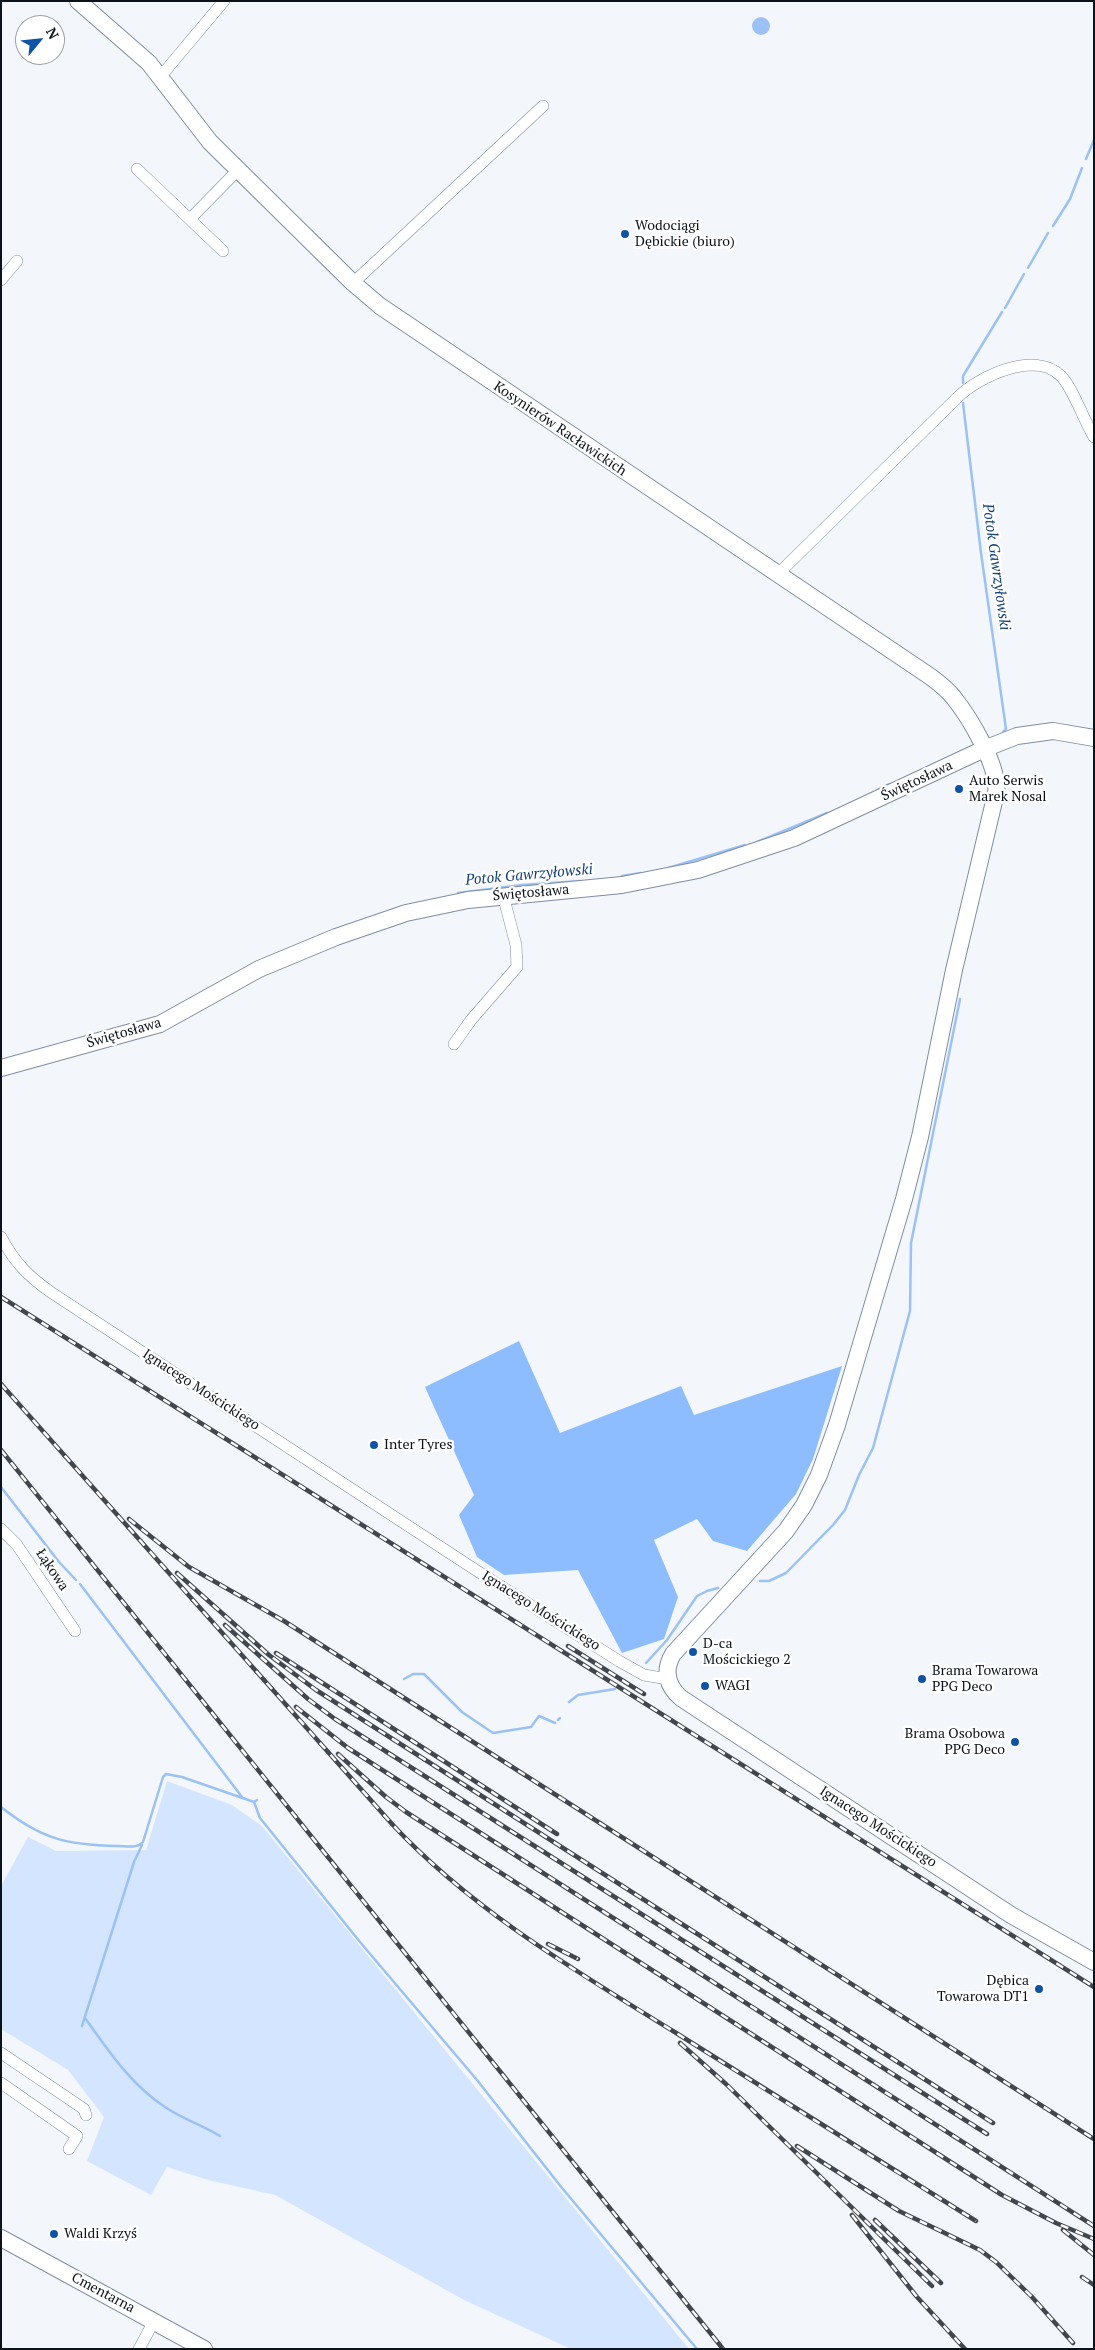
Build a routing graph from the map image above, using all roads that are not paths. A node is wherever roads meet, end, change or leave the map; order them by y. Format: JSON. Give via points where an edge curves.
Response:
{"nodes":[{"id":1,"x":78,"y":1,"type":"edge"},
{"id":2,"x":224,"y":1,"type":"edge"},
{"id":3,"x":161,"y":76,"type":"junction"},
{"id":4,"x":543,"y":106,"type":"dead end"},
{"id":5,"x":137,"y":169,"type":"dead end"},
{"id":6,"x":238,"y":170,"type":"junction"},
{"id":7,"x":190,"y":218,"type":"junction"},
{"id":8,"x":223,"y":251,"type":"dead end"},
{"id":9,"x":17,"y":261,"type":"dead end"},
{"id":10,"x":1,"y":280,"type":"edge"},
{"id":11,"x":353,"y":283,"type":"junction"},
{"id":12,"x":1094,"y":437,"type":"edge"},
{"id":13,"x":778,"y":574,"type":"junction"},
{"id":14,"x":1094,"y":738,"type":"edge"},
{"id":15,"x":984,"y":749,"type":"junction"},
{"id":16,"x":503,"y":895,"type":"junction"},
{"id":17,"x":454,"y":1044,"type":"dead end"},
{"id":18,"x":1,"y":1068,"type":"edge"},
{"id":19,"x":1,"y":1237,"type":"edge"},
{"id":20,"x":1,"y":1529,"type":"edge"},
{"id":21,"x":75,"y":1631,"type":"dead end"},
{"id":22,"x":668,"y":1679,"type":"junction"},
{"id":23,"x":1094,"y":1962,"type":"edge"},
{"id":24,"x":1,"y":2053,"type":"edge"},
{"id":25,"x":1,"y":2083,"type":"edge"},
{"id":26,"x":86,"y":2115,"type":"dead end"},
{"id":27,"x":69,"y":2150,"type":"dead end"},
{"id":28,"x":1,"y":2238,"type":"edge"},
{"id":29,"x":154,"y":2321,"type":"junction"},
{"id":30,"x":139,"y":2349,"type":"edge"},
{"id":31,"x":204,"y":2349,"type":"edge"}],
"edges":[{"from":1,"to":3,"type":"street","name":"Kosynierów Racławickich"},
{"from":2,"to":3,"type":"street"},
{"from":3,"to":6,"type":"street","name":"Kosynierów Racławickich","via":[[210,142]]},
{"from":4,"to":11,"type":"street"},
{"from":5,"to":7,"type":"street"},
{"from":6,"to":7,"type":"street"},
{"from":6,"to":11,"type":"street","name":"Kosynierów Racławickich"},
{"from":7,"to":8,"type":"street"},
{"from":9,"to":10,"type":"street"},
{"from":11,"to":13,"type":"street","name":"Kosynierów Racławickich","via":[[401,322]]},
{"from":12,"to":13,"type":"street","via":[[1062,377],[1046,367],[1029,366],[995,374],[969,386]]},
{"from":13,"to":15,"type":"street","name":"Kosynierów Racławickich","via":[[943,686],[963,710]]},
{"from":14,"to":15,"type":"street","name":"Świętosława","via":[[1064,732],[1040,732],[1018,736]]},
{"from":15,"to":16,"type":"street","name":"Świętosława","via":[[794,838],[715,865],[622,885]]},
{"from":15,"to":22,"type":"street","name":"Kosynierów Racławickich","via":[[996,779],[996,793],[909,1181],[835,1432],[804,1506],[786,1531],[673,1654],[668,1666]]},
{"from":16,"to":17,"type":"street","via":[[516,945],[517,967]]},
{"from":16,"to":18,"type":"street","name":"Świętosława","via":[[447,903],[370,924],[259,969],[160,1024]]},
{"from":19,"to":22,"type":"street","name":"Ignacego Mościckiego","via":[[23,1270],[60,1298],[618,1661],[644,1675]]},
{"from":20,"to":21,"type":"street","name":"Łąkowa","via":[[17,1544]]},
{"from":22,"to":23,"type":"street","name":"Ignacego Mościckiego","via":[[674,1691],[687,1702],[1011,1915]]},
{"from":24,"to":26,"type":"street","via":[[84,2109]]},
{"from":25,"to":27,"type":"street","via":[[80,2132]]},
{"from":28,"to":29,"type":"street","name":"Cmentarna"},
{"from":29,"to":30,"type":"street"},
{"from":29,"to":31,"type":"street","name":"Cmentarna"}]}
